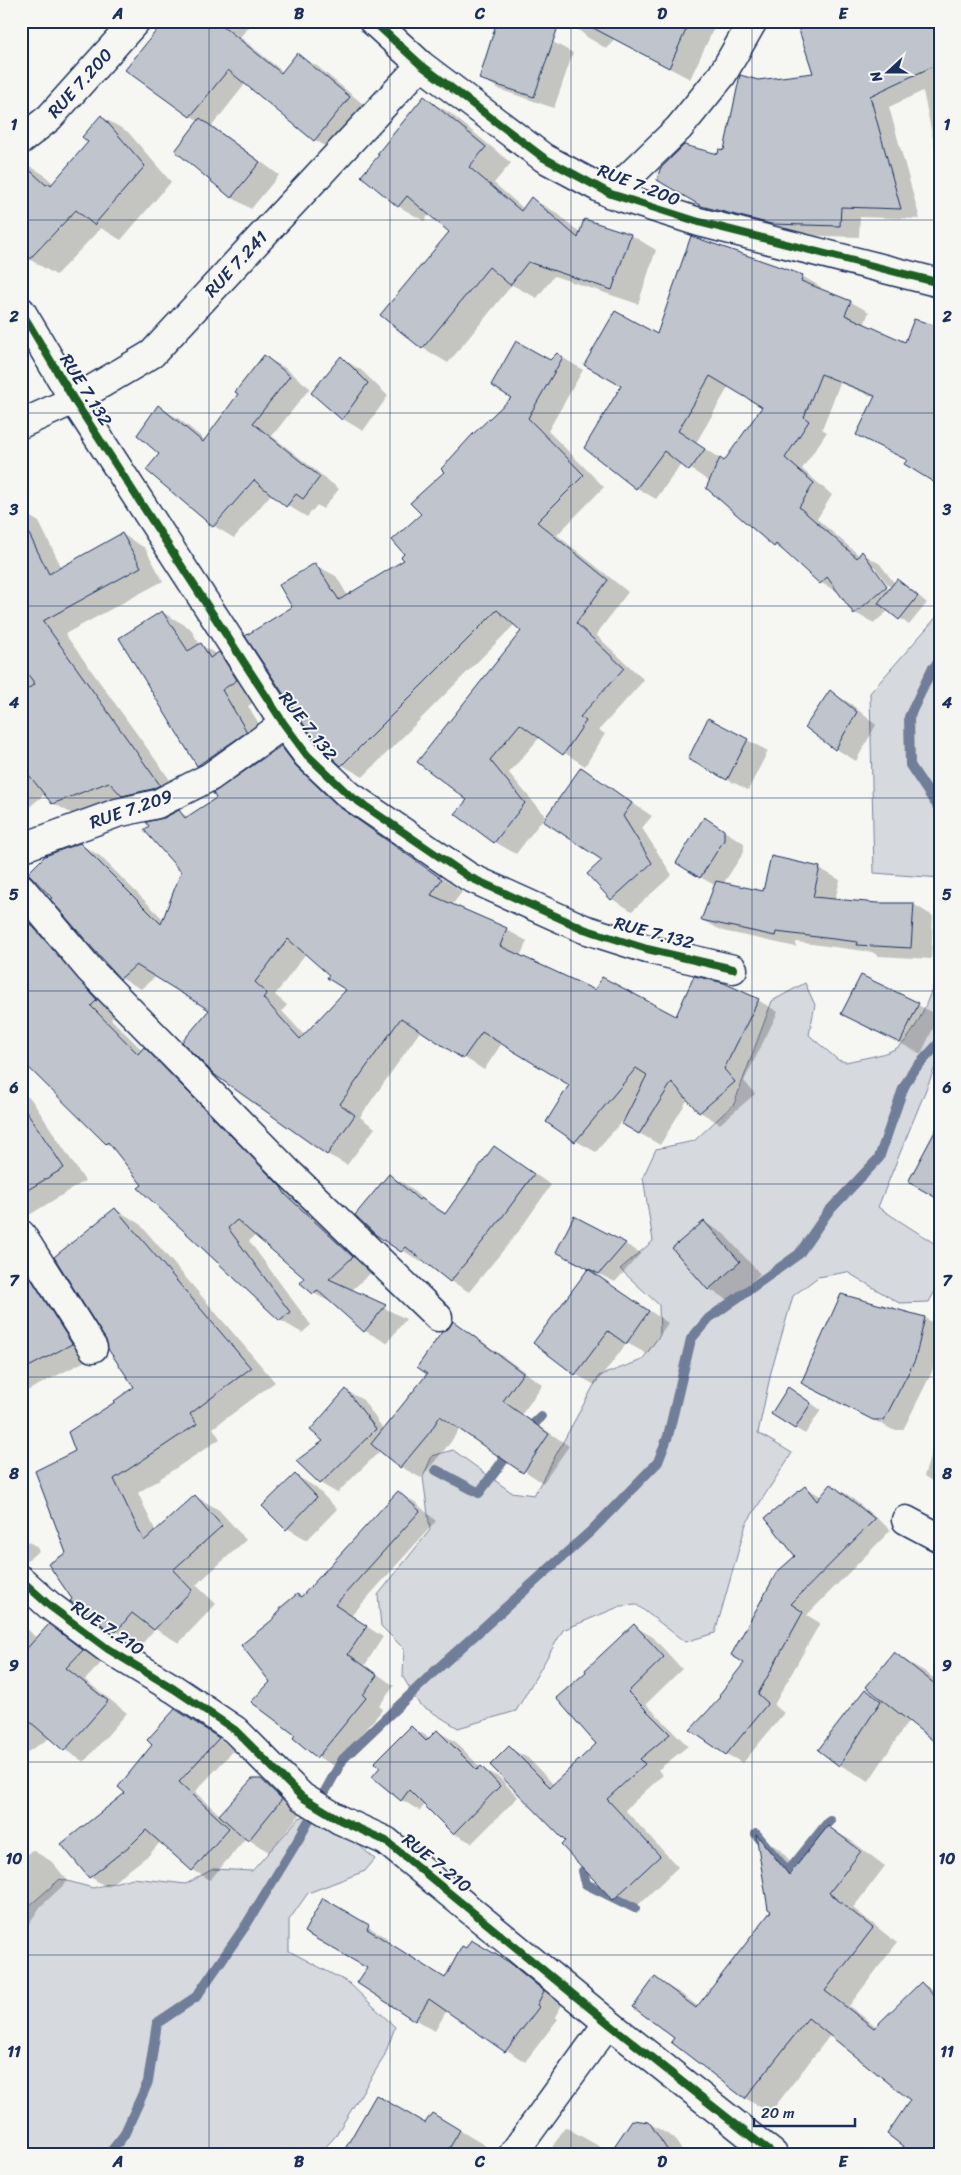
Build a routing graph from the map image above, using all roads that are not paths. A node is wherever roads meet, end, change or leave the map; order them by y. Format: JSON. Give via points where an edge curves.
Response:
{"nodes":[{"id":1,"x":136,"y":21,"type":"edge"},
{"id":2,"x":373,"y":21,"type":"edge"},
{"id":3,"x":754,"y":21,"type":"edge"},
{"id":4,"x":421,"y":65,"type":"junction"},
{"id":5,"x":21,"y":140,"type":"edge"},
{"id":6,"x":611,"y":194,"type":"junction"},
{"id":7,"x":940,"y":283,"type":"edge"},
{"id":8,"x":21,"y":311,"type":"edge"},
{"id":9,"x":74,"y":400,"type":"junction"},
{"id":10,"x":21,"y":424,"type":"edge"},
{"id":11,"x":284,"y":724,"type":"junction"},
{"id":12,"x":21,"y":848,"type":"edge"},
{"id":13,"x":21,"y":888,"type":"edge"},
{"id":14,"x":733,"y":969,"type":"dead end"},
{"id":15,"x":21,"y":1234,"type":"edge"},
{"id":16,"x":438,"y":1317,"type":"dead end"},
{"id":17,"x":92,"y":1348,"type":"dead end"},
{"id":18,"x":906,"y":1520,"type":"dead end"},
{"id":19,"x":940,"y":1538,"type":"edge"},
{"id":20,"x":21,"y":1580,"type":"edge"},
{"id":21,"x":608,"y":2023,"type":"junction"},
{"id":22,"x":513,"y":2154,"type":"edge"},
{"id":23,"x":773,"y":2154,"type":"edge"}],
"edges":[{"from":1,"to":5,"type":"street","name":"RUE 7.200","via":[[49,118]]},
{"from":2,"to":4,"type":"street","name":"RUE 7.200"},
{"from":3,"to":6,"type":"street","via":[[722,75],[678,128]]},
{"from":4,"to":6,"type":"street","name":"RUE 7.200","via":[[544,158]]},
{"from":4,"to":9,"type":"street","name":"RUE 7.241","via":[[152,354]]},
{"from":6,"to":7,"type":"street","name":"RUE 7.200","via":[[698,222]]},
{"from":8,"to":9,"type":"street","name":"RUE 7.132"},
{"from":9,"to":10,"type":"street","name":"RUE 7.241"},
{"from":9,"to":11,"type":"street","name":"RUE 7.132"},
{"from":11,"to":12,"type":"street","name":"RUE 7.209","via":[[210,777],[157,804],[117,813]]},
{"from":11,"to":14,"type":"street","name":"RUE 7.132","via":[[307,755],[349,795],[469,877],[584,929],[647,949]]},
{"from":13,"to":16,"type":"street","via":[[90,970],[290,1174]]},
{"from":15,"to":17,"type":"street"},
{"from":18,"to":19,"type":"street"},
{"from":20,"to":21,"type":"street","name":"RUE 7.210","via":[[108,1650],[235,1730],[302,1797],[340,1820],[386,1841]]},
{"from":21,"to":22,"type":"street"},
{"from":21,"to":23,"type":"street","name":"RUE 7.210"}]}
